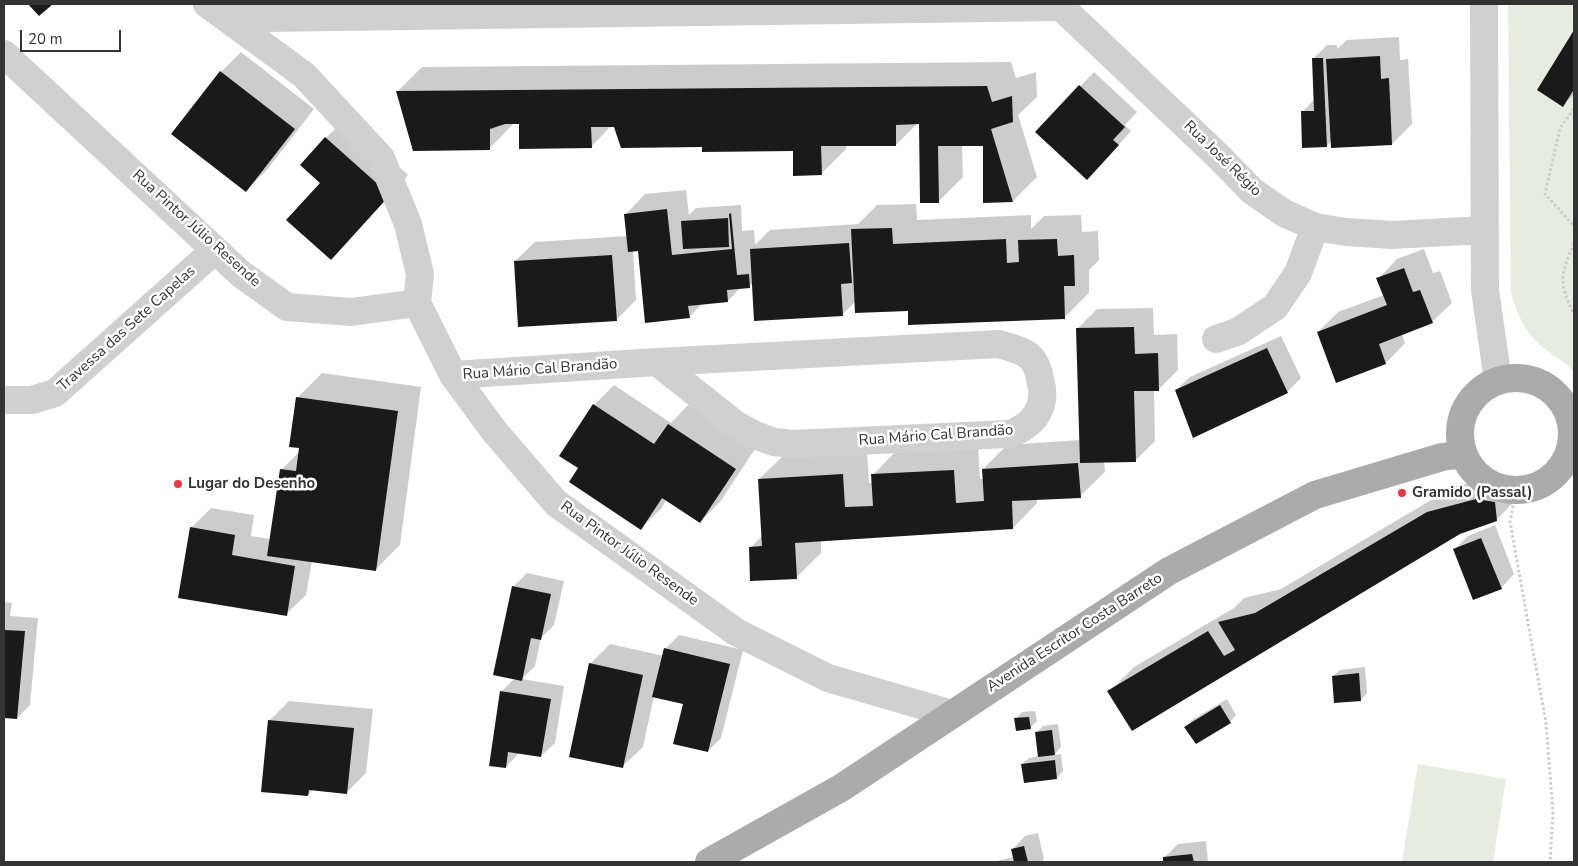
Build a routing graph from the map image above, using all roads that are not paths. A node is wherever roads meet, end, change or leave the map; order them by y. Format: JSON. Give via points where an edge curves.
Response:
{"nodes":[{"id":1,"x":207,"y":4,"type":"edge"},
{"id":2,"x":243,"y":4,"type":"edge"},
{"id":3,"x":1484,"y":4,"type":"edge"},
{"id":4,"x":1060,"y":5,"type":"edge"},
{"id":5,"x":4,"y":54,"type":"edge"},
{"id":6,"x":1315,"y":228,"type":"junction"},
{"id":7,"x":1484,"y":230,"type":"junction"},
{"id":8,"x":215,"y":250,"type":"junction"},
{"id":9,"x":417,"y":303,"type":"junction"},
{"id":10,"x":1216,"y":339,"type":"dead end"},
{"id":11,"x":657,"y":362,"type":"junction"},
{"id":12,"x":453,"y":375,"type":"junction"},
{"id":13,"x":1498,"y":380,"type":"junction"},
{"id":14,"x":4,"y":400,"type":"edge"},
{"id":15,"x":1573,"y":443,"type":"edge"},
{"id":16,"x":1463,"y":454,"type":"junction"},
{"id":17,"x":952,"y":714,"type":"junction"},
{"id":18,"x":710,"y":862,"type":"edge"}],
"edges":[{"from":1,"to":9,"type":"street","via":[[304,76],[381,158],[410,232],[420,274]]},
{"from":2,"to":4,"type":"street","via":[[265,18]]},
{"from":3,"to":7,"type":"street"},
{"from":4,"to":6,"type":"street","name":"Rua José Régio","via":[[1252,191],[1284,213]]},
{"from":5,"to":8,"type":"street","name":"Rua Pintor Júlio Resende"},
{"from":6,"to":7,"type":"street","name":"Rua José Régio","via":[[1392,235]]},
{"from":6,"to":10,"type":"street","via":[[1298,273],[1275,307],[1237,332]]},
{"from":7,"to":13,"type":"street","via":[[1485,290]]},
{"from":8,"to":9,"type":"street","name":"Rua Pintor Júlio Resende","via":[[287,307],[351,312]]},
{"from":8,"to":14,"type":"street","name":"Travessa das Sete Capelas","via":[[54,393],[32,400]]},
{"from":9,"to":12,"type":"street","name":"Rua Pintor Júlio Resende"},
{"from":11,"to":11,"type":"street","name":"Rua Mário Cal Brandão","via":[[735,424],[774,442],[792,444],[1010,434],[1022,430],[1035,419],[1043,391],[1031,357],[998,344]]},
{"from":11,"to":12,"type":"street","name":"Rua Mário Cal Brandão"},
{"from":12,"to":17,"type":"street","name":"Rua Pintor Júlio Resende","via":[[495,432],[556,503],[736,632],[828,678]]},
{"from":13,"to":15,"type":"main road","via":[[1522,377],[1536,381],[1559,397],[1572,423]]},
{"from":13,"to":16,"type":"main road","via":[[1476,394],[1463,413],[1459,433]]},
{"from":15,"to":16,"type":"main road","via":[[1566,462],[1553,478],[1536,487],[1516,491],[1492,486],[1471,469]]},
{"from":16,"to":17,"type":"main road","name":"Avenida Escritor Costa Barreto","via":[[1442,457],[1315,495],[1169,571]]},
{"from":17,"to":18,"type":"main road","name":"Avenida Escritor Costa Barreto","via":[[840,788]]}]}
